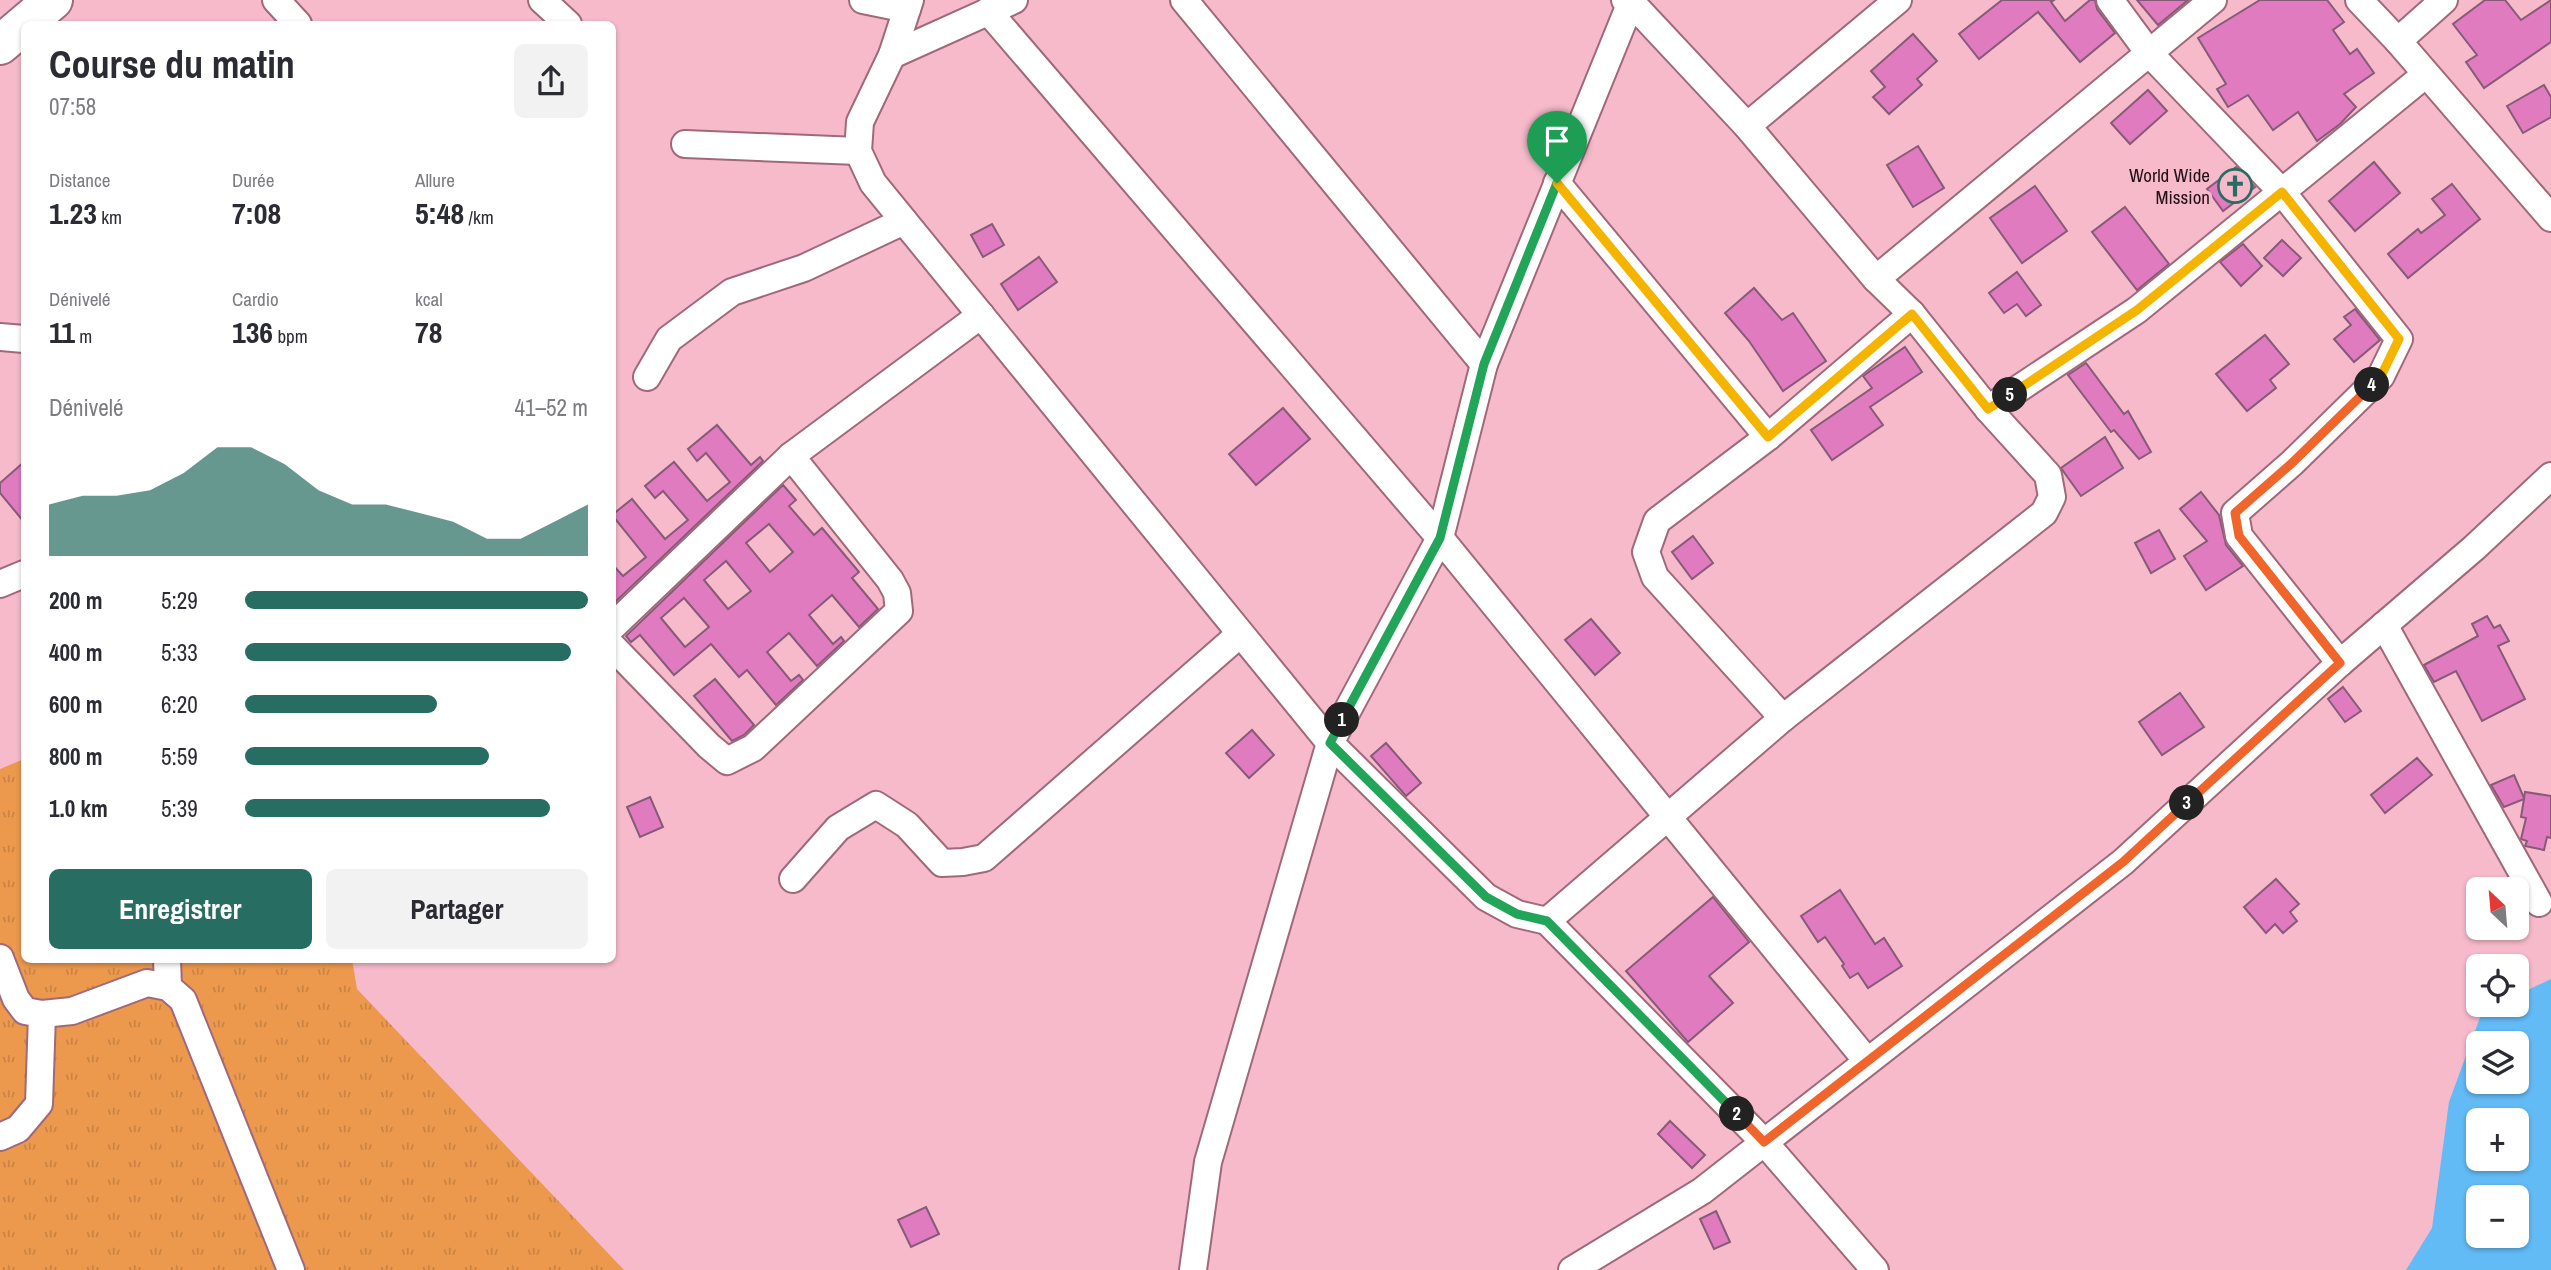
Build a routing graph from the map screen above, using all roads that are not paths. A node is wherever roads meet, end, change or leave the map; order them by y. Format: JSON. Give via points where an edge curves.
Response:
{"nodes":[{"id":1,"x":276,"y":0,"type":"edge"},
{"id":2,"x":542,"y":0,"type":"edge"},
{"id":3,"x":863,"y":0,"type":"edge"},
{"id":4,"x":1014,"y":0,"type":"edge"},
{"id":5,"x":1184,"y":0,"type":"edge"},
{"id":6,"x":1898,"y":0,"type":"edge"},
{"id":7,"x":2110,"y":0,"type":"edge"},
{"id":8,"x":2213,"y":0,"type":"edge"},
{"id":9,"x":2359,"y":0,"type":"edge"},
{"id":10,"x":2444,"y":0,"type":"edge"},
{"id":11,"x":1630,"y":1,"type":"edge"},
{"id":12,"x":908,"y":4,"type":"edge"},
{"id":13,"x":988,"y":11,"type":"junction"},
{"id":14,"x":295,"y":21,"type":"edge"},
{"id":15,"x":565,"y":21,"type":"edge"},
{"id":16,"x":21,"y":29,"type":"edge"},
{"id":17,"x":1,"y":41,"type":"edge"},
{"id":18,"x":2398,"y":41,"type":"junction"},
{"id":19,"x":2149,"y":53,"type":"junction"},
{"id":20,"x":892,"y":55,"type":"junction"},
{"id":21,"x":2425,"y":75,"type":"junction"},
{"id":22,"x":1747,"y":126,"type":"junction"},
{"id":23,"x":685,"y":144,"type":"dead end"},
{"id":24,"x":858,"y":151,"type":"junction"},
{"id":25,"x":1557,"y":183,"type":"junction"},
{"id":26,"x":2282,"y":192,"type":"junction"},
{"id":27,"x":2551,"y":218,"type":"edge"},
{"id":28,"x":904,"y":221,"type":"junction"},
{"id":29,"x":1876,"y":279,"type":"junction"},
{"id":30,"x":1912,"y":314,"type":"junction"},
{"id":31,"x":981,"y":315,"type":"junction"},
{"id":32,"x":0,"y":337,"type":"edge"},
{"id":33,"x":21,"y":339,"type":"edge"},
{"id":34,"x":1484,"y":364,"type":"junction"},
{"id":35,"x":647,"y":377,"type":"dead end"},
{"id":36,"x":1988,"y":409,"type":"junction"},
{"id":37,"x":1768,"y":437,"type":"junction"},
{"id":38,"x":792,"y":456,"type":"junction"},
{"id":39,"x":2551,"y":476,"type":"edge"},
{"id":40,"x":1440,"y":538,"type":"junction"},
{"id":41,"x":21,"y":575,"type":"edge"},
{"id":42,"x":0,"y":584,"type":"edge"},
{"id":43,"x":616,"y":623,"type":"edge"},
{"id":44,"x":2384,"y":625,"type":"junction"},
{"id":45,"x":1240,"y":634,"type":"junction"},
{"id":46,"x":616,"y":650,"type":"edge"},
{"id":47,"x":2340,"y":663,"type":"junction"},
{"id":48,"x":1783,"y":719,"type":"junction"},
{"id":49,"x":1330,"y":743,"type":"junction"},
{"id":50,"x":1668,"y":818,"type":"junction"},
{"id":51,"x":793,"y":879,"type":"dead end"},
{"id":52,"x":2539,"y":903,"type":"dead end"},
{"id":53,"x":1547,"y":921,"type":"junction"},
{"id":54,"x":0,"y":958,"type":"edge"},
{"id":55,"x":167,"y":963,"type":"edge"},
{"id":56,"x":168,"y":987,"type":"junction"},
{"id":57,"x":42,"y":1014,"type":"junction"},
{"id":58,"x":1867,"y":1061,"type":"junction"},
{"id":59,"x":0,"y":1137,"type":"edge"},
{"id":60,"x":1764,"y":1142,"type":"junction"},
{"id":61,"x":292,"y":1270,"type":"edge"},
{"id":62,"x":1193,"y":1270,"type":"edge"},
{"id":63,"x":1572,"y":1270,"type":"edge"},
{"id":64,"x":1874,"y":1270,"type":"edge"}],
"edges":[{"from":1,"to":14,"type":"street"},
{"from":2,"to":15,"type":"street"},
{"from":3,"to":12,"type":"street"},
{"from":4,"to":13,"type":"street"},
{"from":5,"to":34,"type":"street"},
{"from":6,"to":22,"type":"street"},
{"from":7,"to":19,"type":"street"},
{"from":8,"to":19,"type":"street"},
{"from":9,"to":18,"type":"street"},
{"from":10,"to":18,"type":"street"},
{"from":11,"to":22,"type":"street"},
{"from":11,"to":25,"type":"street"},
{"from":12,"to":20,"type":"street"},
{"from":13,"to":20,"type":"street"},
{"from":13,"to":40,"type":"street"},
{"from":16,"to":17,"type":"highway"},
{"from":18,"to":21,"type":"street"},
{"from":19,"to":26,"type":"street"},
{"from":19,"to":29,"type":"street"},
{"from":20,"to":24,"type":"street","via":[[860,122]]},
{"from":21,"to":26,"type":"street"},
{"from":21,"to":27,"type":"street"},
{"from":22,"to":29,"type":"street"},
{"from":23,"to":24,"type":"street"},
{"from":24,"to":28,"type":"street","via":[[873,183]]},
{"from":25,"to":34,"type":"street"},
{"from":25,"to":37,"type":"street"},
{"from":26,"to":36,"type":"street","via":[[2137,310]]},
{"from":26,"to":47,"type":"street","via":[[2399,339],[2381,376],[2235,513],[2239,536]]},
{"from":28,"to":31,"type":"street"},
{"from":28,"to":35,"type":"street","via":[[804,268],[732,292],[669,339]]},
{"from":29,"to":30,"type":"street"},
{"from":30,"to":36,"type":"street"},
{"from":30,"to":37,"type":"street"},
{"from":31,"to":38,"type":"street"},
{"from":31,"to":45,"type":"street"},
{"from":32,"to":33,"type":"street"},
{"from":34,"to":40,"type":"street"},
{"from":36,"to":48,"type":"street","via":[[2048,475],[2052,497],[2044,513]]},
{"from":37,"to":48,"type":"street","via":[[1657,521],[1646,552],[1655,577]]},
{"from":38,"to":43,"type":"street"},
{"from":38,"to":46,"type":"street","via":[[890,580],[899,611],[753,748],[727,761]]},
{"from":39,"to":44,"type":"street"},
{"from":40,"to":49,"type":"street"},
{"from":40,"to":50,"type":"street"},
{"from":41,"to":42,"type":"street"},
{"from":44,"to":47,"type":"street"},
{"from":44,"to":52,"type":"street"},
{"from":45,"to":49,"type":"street"},
{"from":45,"to":51,"type":"street","via":[[984,858],[942,863],[907,825],[876,805],[838,828]]},
{"from":47,"to":58,"type":"street","via":[[2123,862]]},
{"from":48,"to":50,"type":"street"},
{"from":49,"to":53,"type":"street","via":[[1486,897],[1517,914]]},
{"from":49,"to":62,"type":"street","via":[[1208,1162]]},
{"from":50,"to":53,"type":"street"},
{"from":50,"to":58,"type":"street"},
{"from":53,"to":60,"type":"street"},
{"from":54,"to":57,"type":"street","via":[[16,999],[25,1011]]},
{"from":55,"to":56,"type":"street"},
{"from":56,"to":57,"type":"street","via":[[147,983],[72,1011]]},
{"from":56,"to":61,"type":"street","via":[[183,1000]]},
{"from":57,"to":59,"type":"street","via":[[39,1104],[18,1129]]},
{"from":58,"to":60,"type":"street"},
{"from":60,"to":63,"type":"street","via":[[1702,1191]]},
{"from":60,"to":64,"type":"street"}]}
